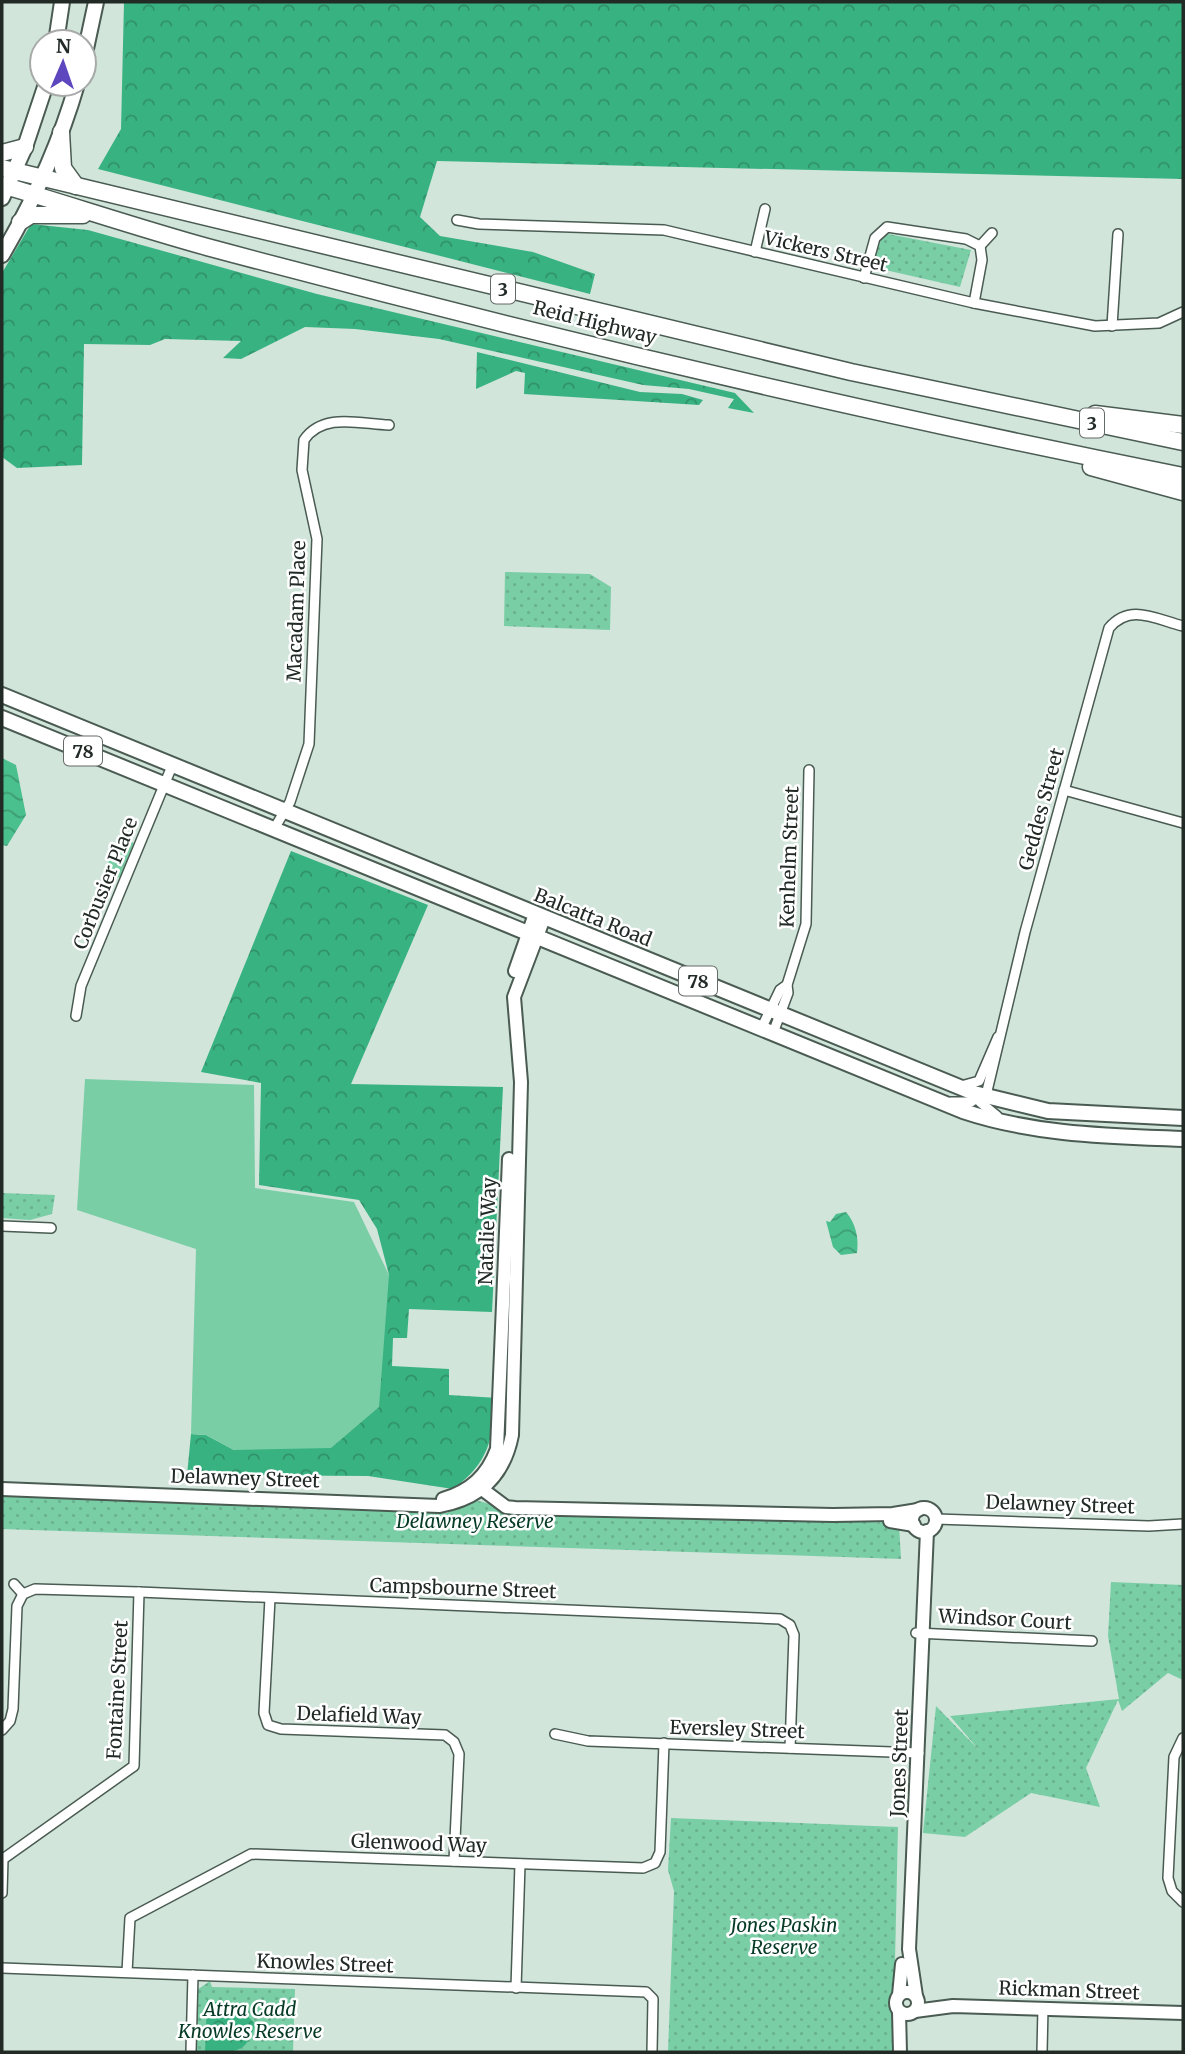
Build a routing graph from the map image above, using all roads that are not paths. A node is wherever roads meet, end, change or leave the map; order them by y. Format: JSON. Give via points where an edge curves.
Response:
{"nodes":[{"id":1,"x":62,"y":2,"type":"edge"},
{"id":2,"x":96,"y":2,"type":"edge"},
{"id":3,"x":58,"y":28,"type":"edge"},
{"id":4,"x":90,"y":28,"type":"edge"},
{"id":5,"x":41,"y":98,"type":"edge"},
{"id":6,"x":72,"y":98,"type":"edge"},
{"id":7,"x":61,"y":132,"type":"junction"},
{"id":8,"x":25,"y":147,"type":"junction"},
{"id":9,"x":2,"y":153,"type":"edge"},
{"id":10,"x":8,"y":170,"type":"edge"},
{"id":11,"x":41,"y":178,"type":"junction"},
{"id":12,"x":76,"y":186,"type":"junction"},
{"id":13,"x":4,"y":190,"type":"edge"},
{"id":14,"x":34,"y":194,"type":"junction"},
{"id":15,"x":765,"y":209,"type":"dead end"},
{"id":16,"x":106,"y":216,"type":"junction"},
{"id":17,"x":457,"y":220,"type":"dead end"},
{"id":18,"x":20,"y":222,"type":"junction"},
{"id":19,"x":992,"y":233,"type":"dead end"},
{"id":20,"x":1118,"y":234,"type":"dead end"},
{"id":21,"x":980,"y":246,"type":"junction"},
{"id":22,"x":755,"y":252,"type":"junction"},
{"id":23,"x":2,"y":255,"type":"edge"},
{"id":24,"x":864,"y":278,"type":"junction"},
{"id":25,"x":974,"y":303,"type":"junction"},
{"id":26,"x":1183,"y":312,"type":"edge"},
{"id":27,"x":1112,"y":326,"type":"junction"},
{"id":28,"x":1002,"y":405,"type":"junction"},
{"id":29,"x":389,"y":425,"type":"dead end"},
{"id":30,"x":1183,"y":425,"type":"edge"},
{"id":31,"x":1004,"y":440,"type":"junction"},
{"id":32,"x":1183,"y":442,"type":"edge"},
{"id":33,"x":1183,"y":475,"type":"edge"},
{"id":34,"x":1183,"y":492,"type":"edge"},
{"id":35,"x":1183,"y":626,"type":"edge"},
{"id":36,"x":2,"y":695,"type":"edge"},
{"id":37,"x":2,"y":718,"type":"edge"},
{"id":38,"x":172,"y":766,"type":"junction"},
{"id":39,"x":809,"y":769,"type":"dead end"},
{"id":40,"x":164,"y":785,"type":"junction"},
{"id":41,"x":1064,"y":790,"type":"junction"},
{"id":42,"x":285,"y":812,"type":"junction"},
{"id":43,"x":1183,"y":823,"type":"edge"},
{"id":44,"x":274,"y":829,"type":"junction"},
{"id":45,"x":540,"y":916,"type":"junction"},
{"id":46,"x":533,"y":935,"type":"junction"},
{"id":47,"x":775,"y":1013,"type":"junction"},
{"id":48,"x":76,"y":1016,"type":"dead end"},
{"id":49,"x":767,"y":1031,"type":"junction"},
{"id":50,"x":984,"y":1093,"type":"junction"},
{"id":51,"x":936,"y":1100,"type":"junction"},
{"id":52,"x":1183,"y":1118,"type":"edge"},
{"id":53,"x":1015,"y":1126,"type":"junction"},
{"id":54,"x":1183,"y":1139,"type":"edge"},
{"id":55,"x":2,"y":1227,"type":"edge"},
{"id":56,"x":51,"y":1228,"type":"dead end"},
{"id":57,"x":482,"y":1484,"type":"junction"},
{"id":58,"x":2,"y":1489,"type":"edge"},
{"id":59,"x":918,"y":1510,"type":"junction"},
{"id":60,"x":833,"y":1515,"type":"junction"},
{"id":61,"x":936,"y":1519,"type":"junction"},
{"id":62,"x":1183,"y":1524,"type":"edge"},
{"id":63,"x":920,"y":1529,"type":"junction"},
{"id":64,"x":14,"y":1584,"type":"dead end"},
{"id":65,"x":139,"y":1592,"type":"junction"},
{"id":66,"x":23,"y":1594,"type":"junction"},
{"id":67,"x":270,"y":1598,"type":"junction"},
{"id":68,"x":920,"y":1633,"type":"junction"},
{"id":69,"x":1092,"y":1640,"type":"dead end"},
{"id":70,"x":2,"y":1730,"type":"edge"},
{"id":71,"x":555,"y":1734,"type":"dead end"},
{"id":72,"x":1183,"y":1738,"type":"edge"},
{"id":73,"x":664,"y":1743,"type":"junction"},
{"id":74,"x":790,"y":1748,"type":"junction"},
{"id":75,"x":916,"y":1753,"type":"junction"},
{"id":76,"x":454,"y":1861,"type":"junction"},
{"id":77,"x":520,"y":1864,"type":"junction"},
{"id":78,"x":2,"y":1893,"type":"edge"},
{"id":79,"x":1183,"y":1902,"type":"edge"},
{"id":80,"x":2,"y":1968,"type":"edge"},
{"id":81,"x":127,"y":1972,"type":"junction"},
{"id":82,"x":193,"y":1975,"type":"junction"},
{"id":83,"x":516,"y":1988,"type":"junction"},
{"id":84,"x":912,"y":2007,"type":"junction"},
{"id":85,"x":1043,"y":2008,"type":"junction"},
{"id":86,"x":1183,"y":2013,"type":"edge"},
{"id":87,"x":191,"y":2052,"type":"edge"},
{"id":88,"x":652,"y":2052,"type":"edge"},
{"id":89,"x":900,"y":2052,"type":"edge"},
{"id":90,"x":907,"y":2052,"type":"edge"},
{"id":91,"x":1042,"y":2052,"type":"edge"}],
"edges":[{"from":1,"to":3,"type":"main road"},
{"from":2,"to":4,"type":"main road"},
{"from":5,"to":8,"type":"main road"},
{"from":6,"to":7,"type":"main road"},
{"from":7,"to":11,"type":"main road"},
{"from":7,"to":12,"type":"highway","via":[[62,168]]},
{"from":8,"to":9,"type":"highway"},
{"from":8,"to":10,"type":"main road"},
{"from":10,"to":11,"type":"highway","name":"Reid Highway","number":"3"},
{"from":10,"to":13,"type":"main road"},
{"from":11,"to":12,"type":"highway","name":"Reid Highway","number":"3"},
{"from":11,"to":14,"type":"main road"},
{"from":12,"to":28,"type":"highway","name":"Reid Highway","number":"3"},
{"from":13,"to":14,"type":"highway","name":"Reid Highway","number":"3"},
{"from":14,"to":16,"type":"highway","name":"Reid Highway","number":"3"},
{"from":14,"to":18,"type":"main road"},
{"from":15,"to":22,"type":"street"},
{"from":16,"to":18,"type":"highway","via":[[40,215]]},
{"from":16,"to":31,"type":"highway","name":"Reid Highway","number":"3","via":[[205,246]]},
{"from":17,"to":22,"type":"street","name":"Vickers Street","via":[[664,230]]},
{"from":18,"to":23,"type":"main road"},
{"from":19,"to":21,"type":"street"},
{"from":20,"to":27,"type":"street"},
{"from":21,"to":24,"type":"street","via":[[966,239],[887,227],[875,238]]},
{"from":21,"to":25,"type":"street"},
{"from":22,"to":24,"type":"street","name":"Vickers Street"},
{"from":24,"to":25,"type":"street","name":"Vickers Street"},
{"from":25,"to":27,"type":"street","name":"Vickers Street"},
{"from":26,"to":27,"type":"street","name":"Vickers Street","via":[[1159,323]]},
{"from":28,"to":30,"type":"highway"},
{"from":28,"to":32,"type":"highway","name":"Reid Highway","number":"3"},
{"from":29,"to":42,"type":"street","name":"Macadam Place","via":[[319,424],[304,440],[302,470],[317,539],[310,730],[301,775]]},
{"from":31,"to":33,"type":"highway","name":"Reid Highway","number":"3"},
{"from":31,"to":34,"type":"highway"},
{"from":35,"to":41,"type":"street","name":"Geddes Street","via":[[1135,613],[1119,616],[1109,628]]},
{"from":36,"to":38,"type":"main road","name":"Balcatta Road","number":"78"},
{"from":37,"to":40,"type":"main road","name":"Balcatta Road","number":"78"},
{"from":38,"to":40,"type":"street","name":"Corbusier Place"},
{"from":38,"to":42,"type":"main road","name":"Balcatta Road","number":"78"},
{"from":39,"to":47,"type":"street","name":"Kenhelm Street","via":[[806,924]]},
{"from":40,"to":44,"type":"main road","name":"Balcatta Road","number":"78"},
{"from":40,"to":48,"type":"street","name":"Corbusier Place","via":[[81,986]]},
{"from":41,"to":43,"type":"street"},
{"from":41,"to":50,"type":"street","name":"Geddes Street"},
{"from":42,"to":44,"type":"street","name":"Macadam Place"},
{"from":42,"to":45,"type":"main road","name":"Balcatta Road","number":"78"},
{"from":44,"to":46,"type":"main road","name":"Balcatta Road","number":"78"},
{"from":45,"to":46,"type":"street","name":"Natalie Way"},
{"from":45,"to":47,"type":"main road","name":"Balcatta Road","number":"78"},
{"from":46,"to":49,"type":"main road","name":"Balcatta Road","number":"78"},
{"from":46,"to":57,"type":"street","name":"Natalie Way","via":[[514,997],[521,1082],[512,1435],[508,1453]]},
{"from":47,"to":49,"type":"street","name":"Kenhelm Street"},
{"from":47,"to":50,"type":"main road","name":"Balcatta Road","number":"78","via":[[957,1087]]},
{"from":49,"to":51,"type":"main road","name":"Balcatta Road","number":"78"},
{"from":50,"to":51,"type":"street","via":[[960,1103]]},
{"from":50,"to":52,"type":"main road","name":"Balcatta Road","number":"78","via":[[1082,1115]]},
{"from":50,"to":53,"type":"street","via":[[989,1111]]},
{"from":51,"to":53,"type":"main road","name":"Balcatta Road","number":"78"},
{"from":53,"to":54,"type":"main road","name":"Balcatta Road","number":"78","via":[[1082,1135]]},
{"from":55,"to":56,"type":"street"},
{"from":57,"to":58,"type":"street","name":"Delawney Street","via":[[446,1505]]},
{"from":57,"to":60,"type":"street","via":[[506,1507]]},
{"from":59,"to":60,"type":"street"},
{"from":59,"to":61,"type":"street","via":[[930,1510]]},
{"from":59,"to":63,"type":"street","name":"Jones Street","via":[[913,1515]]},
{"from":60,"to":63,"type":"street"},
{"from":61,"to":62,"type":"street","name":"Delawney Street"},
{"from":61,"to":63,"type":"street","via":[[932,1528]]},
{"from":63,"to":68,"type":"street","name":"Jones Street"},
{"from":64,"to":66,"type":"street"},
{"from":65,"to":66,"type":"street","name":"Campsbourne Street","via":[[35,1589]]},
{"from":65,"to":67,"type":"street","name":"Campsbourne Street"},
{"from":65,"to":78,"type":"street","name":"Fontaine Street","via":[[134,1766],[3,1859]]},
{"from":66,"to":70,"type":"street","via":[[17,1606],[13,1709]]},
{"from":67,"to":74,"type":"street","name":"Campsbourne Street","via":[[780,1619],[790,1625],[794,1636]]},
{"from":67,"to":76,"type":"street","name":"Delafield Way","via":[[264,1713],[268,1725],[445,1735],[459,1754]]},
{"from":68,"to":69,"type":"street","name":"Windsor Court"},
{"from":68,"to":75,"type":"street","name":"Jones Street"},
{"from":71,"to":73,"type":"street","name":"Eversley Street","via":[[588,1741]]},
{"from":72,"to":79,"type":"street","via":[[1174,1757],[1168,1878]]},
{"from":73,"to":74,"type":"street","name":"Eversley Street"},
{"from":73,"to":77,"type":"street","name":"Glenwood Way","via":[[660,1852],[654,1863],[643,1868]]},
{"from":74,"to":75,"type":"street","name":"Eversley Street"},
{"from":75,"to":84,"type":"street","name":"Jones Street","via":[[909,1949]]},
{"from":75,"to":84,"type":"street","name":"Jones Street","via":[[903,1981],[895,2004]]},
{"from":76,"to":77,"type":"street","name":"Glenwood Way"},
{"from":76,"to":81,"type":"street","name":"Glenwood Way","via":[[251,1854],[130,1918]]},
{"from":77,"to":83,"type":"street"},
{"from":80,"to":81,"type":"street","name":"Knowles Street"},
{"from":81,"to":82,"type":"street","name":"Knowles Street"},
{"from":82,"to":83,"type":"street","name":"Knowles Street"},
{"from":82,"to":87,"type":"street"},
{"from":83,"to":88,"type":"street","name":"Knowles Street","via":[[646,1992],[653,1999]]},
{"from":84,"to":85,"type":"street","name":"Rickman Street"},
{"from":84,"to":89,"type":"street","name":"Jones Street"},
{"from":84,"to":90,"type":"street","name":"Jones Street"},
{"from":85,"to":86,"type":"street","name":"Rickman Street"},
{"from":85,"to":91,"type":"street"}]}
